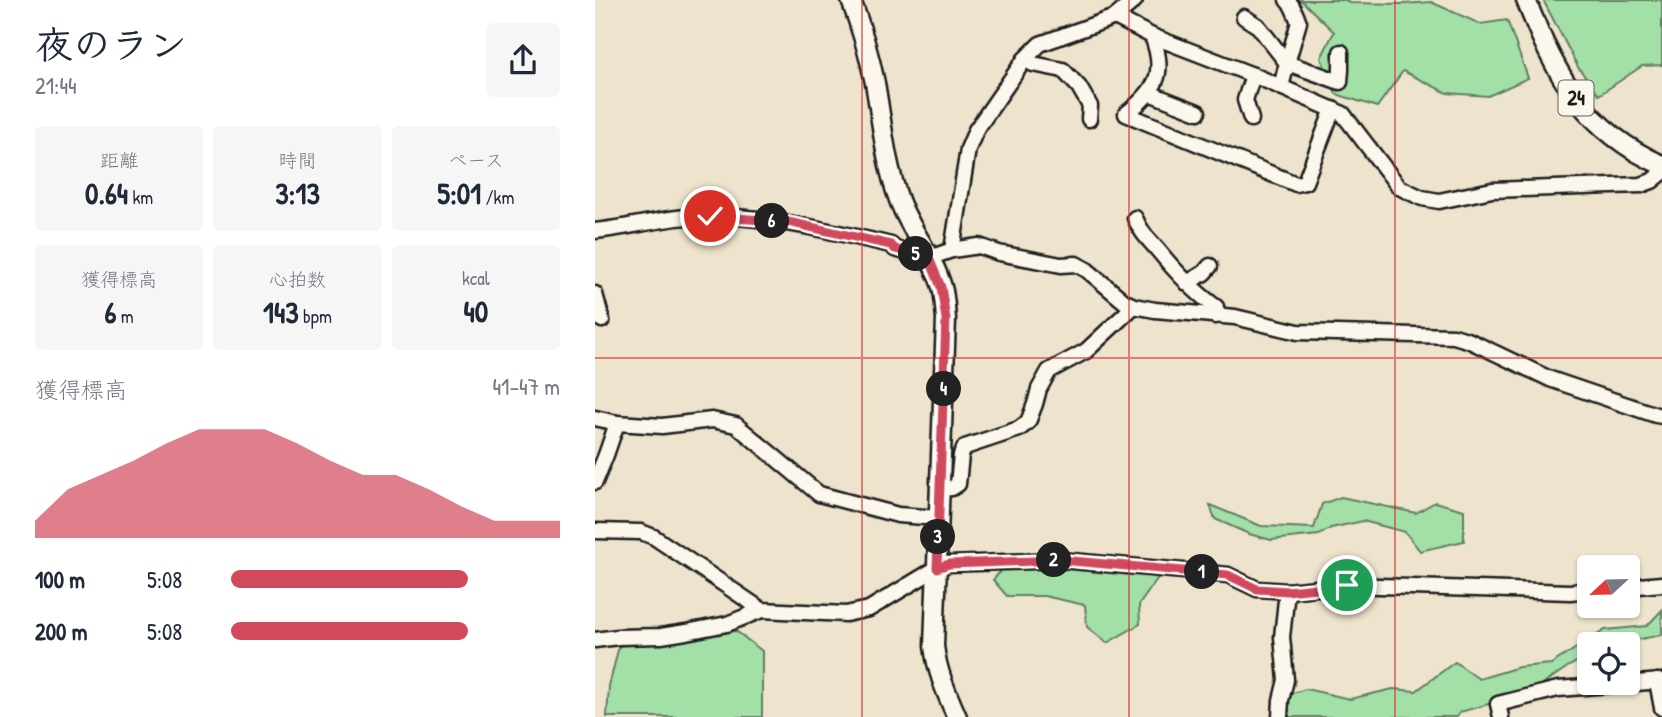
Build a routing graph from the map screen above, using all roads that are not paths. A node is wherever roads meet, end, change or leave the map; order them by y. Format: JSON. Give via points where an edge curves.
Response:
{"nodes":[{"id":1,"x":851,"y":0,"type":"edge"},
{"id":2,"x":1135,"y":0,"type":"edge"},
{"id":3,"x":1287,"y":0,"type":"edge"},
{"id":4,"x":1526,"y":0,"type":"edge"},
{"id":5,"x":1115,"y":17,"type":"junction"},
{"id":6,"x":1244,"y":17,"type":"dead end"},
{"id":7,"x":1152,"y":36,"type":"junction"},
{"id":8,"x":1341,"y":52,"type":"dead end"},
{"id":9,"x":1025,"y":60,"type":"junction"},
{"id":10,"x":1287,"y":63,"type":"junction"},
{"id":11,"x":1253,"y":75,"type":"junction"},
{"id":12,"x":1281,"y":87,"type":"junction"},
{"id":13,"x":1149,"y":93,"type":"junction"},
{"id":14,"x":1231,"y":101,"type":"dead end"},
{"id":15,"x":1333,"y":109,"type":"junction"},
{"id":16,"x":1198,"y":112,"type":"dead end"},
{"id":17,"x":1089,"y":119,"type":"dead end"},
{"id":18,"x":1662,"y":165,"type":"edge"},
{"id":19,"x":1662,"y":173,"type":"edge"},
{"id":20,"x":1135,"y":218,"type":"dead end"},
{"id":21,"x":595,"y":231,"type":"edge"},
{"id":22,"x":952,"y":250,"type":"junction"},
{"id":23,"x":929,"y":258,"type":"junction"},
{"id":24,"x":1209,"y":266,"type":"dead end"},
{"id":25,"x":1187,"y":283,"type":"junction"},
{"id":26,"x":595,"y":295,"type":"edge"},
{"id":27,"x":1134,"y":306,"type":"junction"},
{"id":28,"x":1215,"y":316,"type":"junction"},
{"id":29,"x":602,"y":320,"type":"dead end"},
{"id":30,"x":1662,"y":416,"type":"edge"},
{"id":31,"x":595,"y":418,"type":"edge"},
{"id":32,"x":617,"y":423,"type":"junction"},
{"id":33,"x":595,"y":482,"type":"edge"},
{"id":34,"x":940,"y":489,"type":"junction"},
{"id":35,"x":938,"y":518,"type":"junction"},
{"id":36,"x":595,"y":531,"type":"edge"},
{"id":37,"x":937,"y":568,"type":"junction"},
{"id":38,"x":1662,"y":584,"type":"edge"},
{"id":39,"x":1640,"y":586,"type":"edge"},
{"id":40,"x":1287,"y":591,"type":"junction"},
{"id":41,"x":1577,"y":591,"type":"edge"},
{"id":42,"x":762,"y":610,"type":"junction"},
{"id":43,"x":595,"y":639,"type":"edge"},
{"id":44,"x":1660,"y":681,"type":"edge"},
{"id":45,"x":1662,"y":708,"type":"edge"},
{"id":46,"x":957,"y":717,"type":"edge"},
{"id":47,"x":1280,"y":717,"type":"edge"},
{"id":48,"x":1501,"y":717,"type":"edge"}],
"edges":[{"from":1,"to":23,"type":"main road","via":[[866,44],[899,201]]},
{"from":2,"to":5,"type":"street"},
{"from":3,"to":10,"type":"street","via":[[1299,22]]},
{"from":4,"to":18,"type":"main road","number":"24","via":[[1552,63],[1579,102],[1622,143]]},
{"from":5,"to":7,"type":"street"},
{"from":5,"to":9,"type":"street","via":[[1040,44]]},
{"from":6,"to":10,"type":"street","via":[[1258,26]]},
{"from":7,"to":11,"type":"street"},
{"from":7,"to":13,"type":"street","via":[[1159,72]]},
{"from":8,"to":10,"type":"street","via":[[1340,82]]},
{"from":9,"to":17,"type":"street","via":[[1063,70],[1090,106]]},
{"from":9,"to":22,"type":"street","via":[[968,149]]},
{"from":10,"to":12,"type":"street"},
{"from":11,"to":12,"type":"street"},
{"from":11,"to":14,"type":"street","via":[[1245,100],[1248,112]]},
{"from":12,"to":15,"type":"street"},
{"from":13,"to":15,"type":"street","via":[[1126,114],[1296,184],[1305,183]]},
{"from":13,"to":16,"type":"street"},
{"from":15,"to":19,"type":"street","via":[[1342,114],[1399,187],[1422,198],[1439,201],[1492,190],[1641,185]]},
{"from":20,"to":25,"type":"street"},
{"from":21,"to":23,"type":"street","via":[[701,216],[788,222]]},
{"from":22,"to":23,"type":"street"},
{"from":22,"to":27,"type":"street","via":[[979,246],[1061,265],[1076,264]]},
{"from":23,"to":34,"type":"main road","via":[[941,287],[946,319]]},
{"from":24,"to":25,"type":"street"},
{"from":25,"to":28,"type":"street","via":[[1216,307]]},
{"from":26,"to":29,"type":"street"},
{"from":27,"to":28,"type":"street"},
{"from":27,"to":34,"type":"street","via":[[1086,351],[1049,371],[1028,422],[965,447],[958,484]]},
{"from":28,"to":30,"type":"street","via":[[1298,332],[1454,336],[1550,379]]},
{"from":31,"to":32,"type":"street"},
{"from":32,"to":33,"type":"street"},
{"from":32,"to":35,"type":"street","via":[[662,426],[712,420],[736,425],[819,494],[898,515]]},
{"from":34,"to":35,"type":"main road"},
{"from":35,"to":37,"type":"main road"},
{"from":36,"to":42,"type":"street","via":[[641,532],[655,537]]},
{"from":37,"to":40,"type":"street","via":[[1061,560],[1228,575],[1257,589]]},
{"from":37,"to":42,"type":"street","via":[[869,608],[846,614]]},
{"from":37,"to":46,"type":"main road","via":[[936,664]]},
{"from":38,"to":39,"type":"street"},
{"from":40,"to":41,"type":"street","via":[[1347,585]]},
{"from":40,"to":47,"type":"street","via":[[1282,637],[1286,680]]},
{"from":42,"to":43,"type":"street","via":[[727,624],[686,632]]},
{"from":44,"to":45,"type":"street"},
{"from":44,"to":48,"type":"street","via":[[1558,689],[1498,704]]}]}
